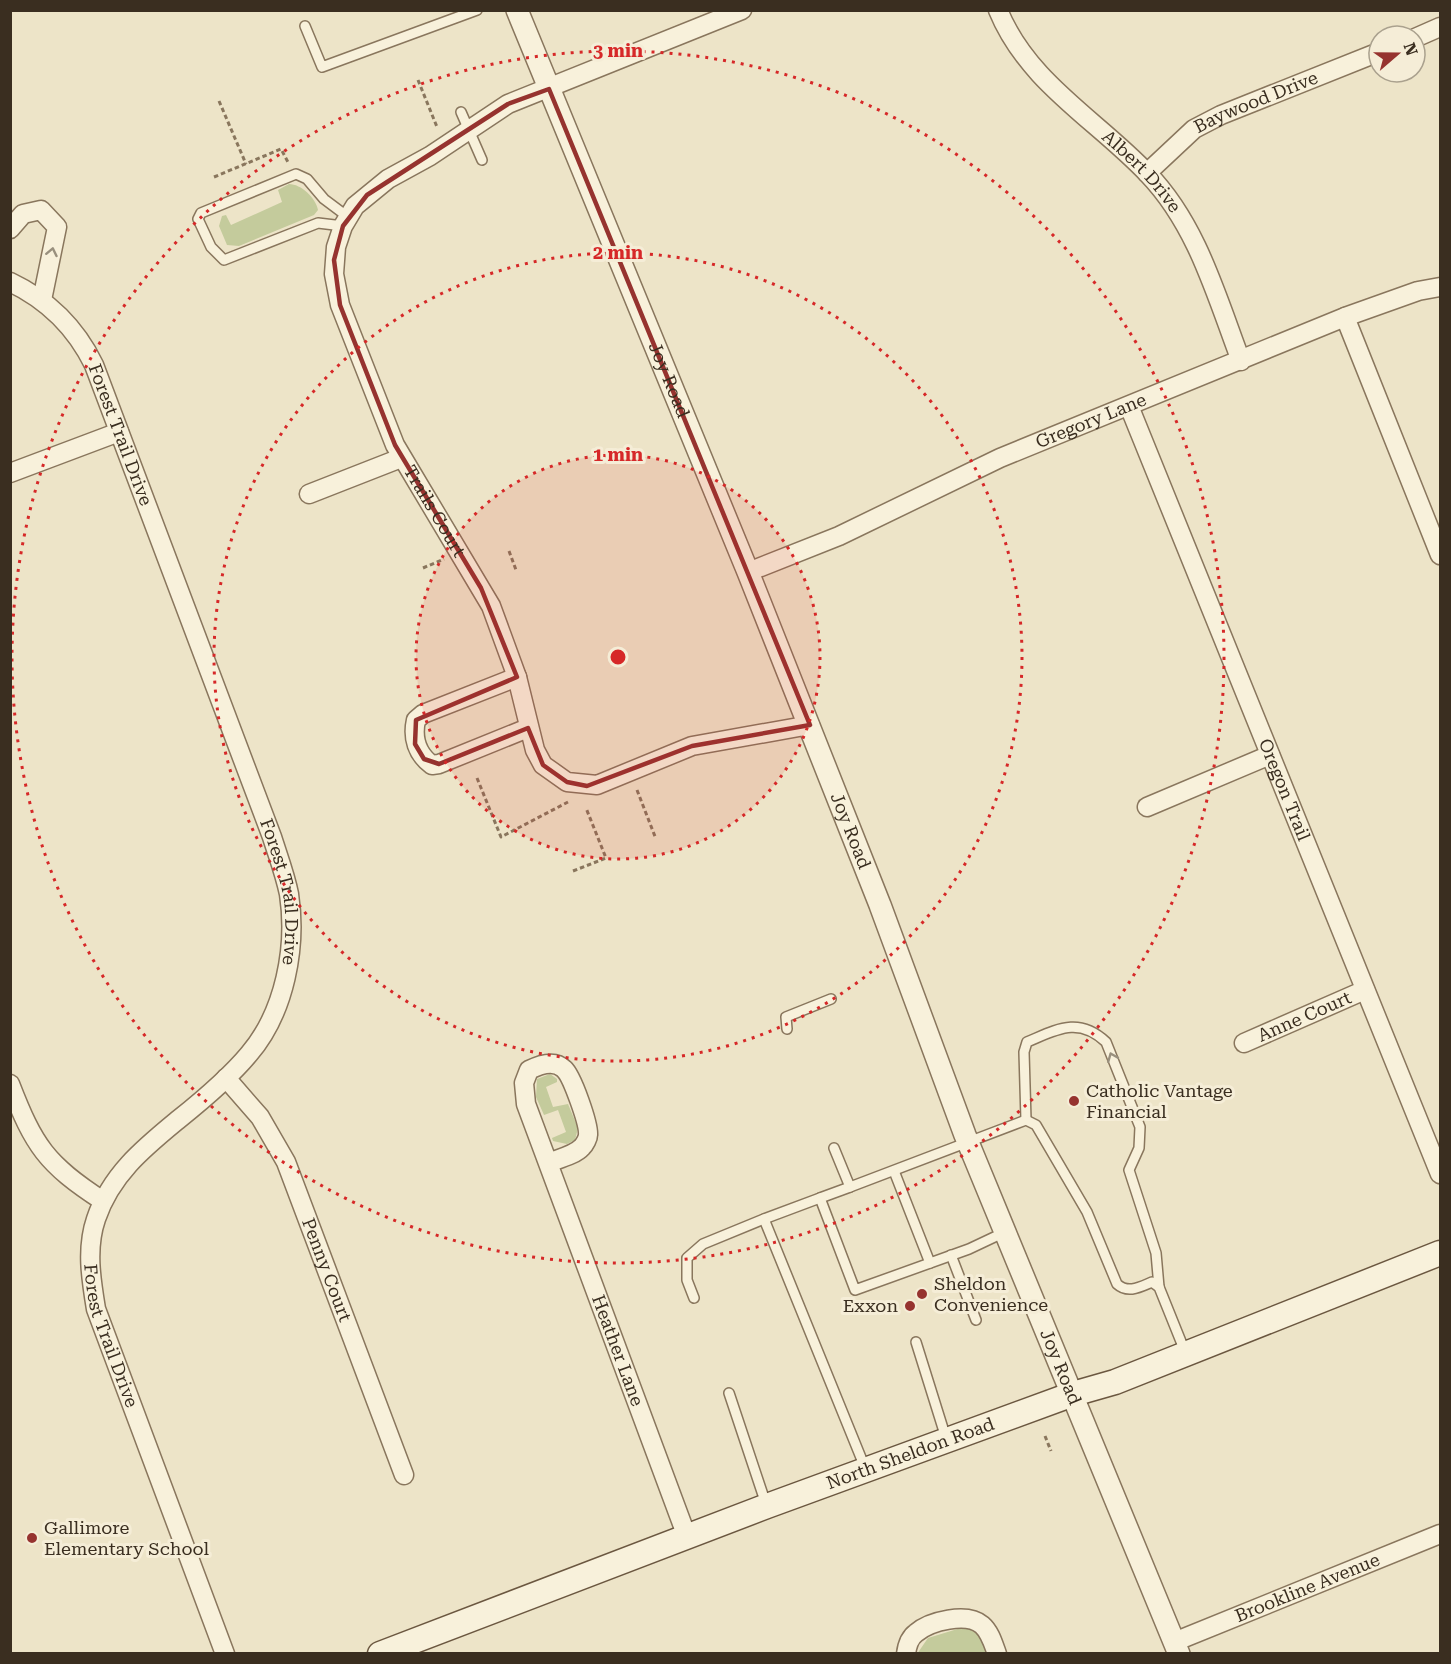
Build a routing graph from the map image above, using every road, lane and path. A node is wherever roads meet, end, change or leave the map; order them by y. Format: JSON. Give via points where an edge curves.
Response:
{"nodes":[{"id":1,"x":477,"y":10,"type":"edge"},
{"id":2,"x":517,"y":10,"type":"edge"},
{"id":3,"x":742,"y":10,"type":"edge"},
{"id":4,"x":998,"y":10,"type":"edge"},
{"id":5,"x":305,"y":26,"type":"dead end"},
{"id":6,"x":1367,"y":57,"type":"edge"},
{"id":7,"x":418,"y":80,"type":"dead end"},
{"id":8,"x":549,"y":88,"type":"junction"},
{"id":9,"x":219,"y":101,"type":"dead end"},
{"id":10,"x":461,"y":112,"type":"dead end"},
{"id":11,"x":437,"y":127,"type":"dead end"},
{"id":12,"x":469,"y":130,"type":"junction"},
{"id":13,"x":482,"y":160,"type":"dead end"},
{"id":14,"x":246,"y":164,"type":"junction"},
{"id":15,"x":289,"y":165,"type":"dead end"},
{"id":16,"x":1147,"y":173,"type":"junction"},
{"id":17,"x":214,"y":177,"type":"dead end"},
{"id":18,"x":346,"y":222,"type":"junction"},
{"id":19,"x":10,"y":229,"type":"edge"},
{"id":20,"x":11,"y":282,"type":"edge"},
{"id":21,"x":1440,"y":287,"type":"edge"},
{"id":22,"x":42,"y":300,"type":"junction"},
{"id":23,"x":1345,"y":318,"type":"junction"},
{"id":24,"x":1241,"y":361,"type":"junction"},
{"id":25,"x":1129,"y":406,"type":"junction"},
{"id":26,"x":119,"y":432,"type":"junction"},
{"id":27,"x":401,"y":458,"type":"junction"},
{"id":28,"x":10,"y":473,"type":"edge"},
{"id":29,"x":309,"y":494,"type":"dead end"},
{"id":30,"x":509,"y":551,"type":"dead end"},
{"id":31,"x":1440,"y":555,"type":"edge"},
{"id":32,"x":444,"y":559,"type":"dead end"},
{"id":33,"x":423,"y":568,"type":"dead end"},
{"id":34,"x":516,"y":570,"type":"dead end"},
{"id":35,"x":748,"y":572,"type":"junction"},
{"id":36,"x":517,"y":677,"type":"junction"},
{"id":37,"x":810,"y":725,"type":"junction"},
{"id":38,"x":528,"y":728,"type":"junction"},
{"id":39,"x":1270,"y":755,"type":"junction"},
{"id":40,"x":477,"y":778,"type":"dead end"},
{"id":41,"x":637,"y":790,"type":"dead end"},
{"id":42,"x":568,"y":802,"type":"dead end"},
{"id":43,"x":1148,"y":807,"type":"dead end"},
{"id":44,"x":586,"y":808,"type":"dead end"},
{"id":45,"x":656,"y":839,"type":"dead end"},
{"id":46,"x":573,"y":871,"type":"dead end"},
{"id":47,"x":1365,"y":990,"type":"junction"},
{"id":48,"x":831,"y":999,"type":"dead end"},
{"id":49,"x":787,"y":1029,"type":"dead end"},
{"id":50,"x":1244,"y":1043,"type":"dead end"},
{"id":51,"x":226,"y":1078,"type":"junction"},
{"id":52,"x":10,"y":1084,"type":"edge"},
{"id":53,"x":1026,"y":1120,"type":"junction"},
{"id":54,"x":969,"y":1143,"type":"junction"},
{"id":55,"x":834,"y":1148,"type":"dead end"},
{"id":56,"x":548,"y":1163,"type":"junction"},
{"id":57,"x":894,"y":1171,"type":"junction"},
{"id":58,"x":1440,"y":1174,"type":"edge"},
{"id":59,"x":850,"y":1187,"type":"junction"},
{"id":60,"x":820,"y":1198,"type":"junction"},
{"id":61,"x":103,"y":1201,"type":"junction"},
{"id":62,"x":764,"y":1219,"type":"junction"},
{"id":63,"x":1005,"y":1232,"type":"junction"},
{"id":64,"x":1440,"y":1253,"type":"edge"},
{"id":65,"x":951,"y":1255,"type":"junction"},
{"id":66,"x":930,"y":1263,"type":"junction"},
{"id":67,"x":1159,"y":1287,"type":"junction"},
{"id":68,"x":694,"y":1298,"type":"dead end"},
{"id":69,"x":976,"y":1320,"type":"dead end"},
{"id":70,"x":916,"y":1342,"type":"dead end"},
{"id":71,"x":1186,"y":1354,"type":"junction"},
{"id":72,"x":729,"y":1393,"type":"dead end"},
{"id":73,"x":1073,"y":1394,"type":"junction"},
{"id":74,"x":1045,"y":1436,"type":"dead end"},
{"id":75,"x":947,"y":1441,"type":"junction"},
{"id":76,"x":1051,"y":1451,"type":"dead end"},
{"id":77,"x":866,"y":1470,"type":"junction"},
{"id":78,"x":404,"y":1475,"type":"dead end"},
{"id":79,"x":767,"y":1506,"type":"junction"},
{"id":80,"x":1440,"y":1534,"type":"edge"},
{"id":81,"x":687,"y":1537,"type":"junction"},
{"id":82,"x":1176,"y":1647,"type":"edge"},
{"id":83,"x":225,"y":1653,"type":"edge"},
{"id":84,"x":383,"y":1653,"type":"edge"},
{"id":85,"x":906,"y":1653,"type":"edge"},
{"id":86,"x":997,"y":1653,"type":"edge"}],
"edges":[{"from":1,"to":5,"type":"lane","via":[[322,67]]},
{"from":2,"to":8,"type":"street","name":"Joy Road"},
{"from":3,"to":8,"type":"street","name":"Trails Court"},
{"from":4,"to":16,"type":"street","name":"Albert Drive","via":[[1037,74]]},
{"from":6,"to":16,"type":"street","name":"Baywood Drive","via":[[1194,129]]},
{"from":7,"to":11,"type":"path"},
{"from":8,"to":12,"type":"street","name":"Trails Court","via":[[508,104]]},
{"from":8,"to":35,"type":"street","name":"Joy Road"},
{"from":9,"to":14,"type":"path"},
{"from":10,"to":12,"type":"lane"},
{"from":12,"to":13,"type":"lane"},
{"from":12,"to":18,"type":"street","name":"Trails Court","via":[[388,179],[355,206]]},
{"from":14,"to":15,"type":"path","via":[[281,149]]},
{"from":14,"to":17,"type":"path"},
{"from":16,"to":24,"type":"street","name":"Albert Drive","via":[[1193,237]]},
{"from":18,"to":18,"type":"lane","via":[[318,223],[224,260],[211,247],[198,219],[201,213],[296,174],[307,179]]},
{"from":18,"to":27,"type":"street","name":"Trails Court","via":[[334,260],[336,292]]},
{"from":22,"to":19,"type":"street","one_way":true,"via":[[57,227],[41,210],[23,214]]},
{"from":20,"to":22,"type":"street","name":"Forest Trail Drive"},
{"from":21,"to":23,"type":"street","name":"Gregory Lane","via":[[1418,291]]},
{"from":22,"to":26,"type":"street","name":"Forest Trail Drive","via":[[73,330],[90,356]]},
{"from":23,"to":24,"type":"street","name":"Gregory Lane"},
{"from":23,"to":31,"type":"street"},
{"from":24,"to":25,"type":"street","name":"Gregory Lane"},
{"from":25,"to":35,"type":"street","name":"Gregory Lane","via":[[1000,458],[839,536]]},
{"from":25,"to":39,"type":"street","name":"Oregon Trail"},
{"from":26,"to":28,"type":"street"},
{"from":26,"to":51,"type":"street","name":"Forest Trail Drive","via":[[272,837],[289,896],[290,948],[279,997],[251,1052]]},
{"from":27,"to":29,"type":"street"},
{"from":27,"to":36,"type":"street","name":"Trails Court","via":[[491,606]]},
{"from":30,"to":34,"type":"path"},
{"from":32,"to":33,"type":"path"},
{"from":35,"to":37,"type":"street","name":"Joy Road"},
{"from":36,"to":38,"type":"street","name":"Trails Court"},
{"from":36,"to":38,"type":"street","via":[[423,714],[416,720],[415,744],[432,765]]},
{"from":37,"to":38,"type":"street","name":"Trails Court","via":[[692,746],[610,782],[587,786],[567,782],[543,765]]},
{"from":37,"to":54,"type":"street","name":"Joy Road"},
{"from":39,"to":43,"type":"street"},
{"from":39,"to":47,"type":"street","name":"Oregon Trail"},
{"from":40,"to":42,"type":"path","via":[[501,837]]},
{"from":41,"to":45,"type":"path"},
{"from":44,"to":46,"type":"path","via":[[606,858]]},
{"from":47,"to":50,"type":"street","name":"Anne Court"},
{"from":47,"to":58,"type":"street","name":"Oregon Trail"},
{"from":48,"to":49,"type":"lane","via":[[786,1017]]},
{"from":51,"to":61,"type":"street","name":"Forest Trail Drive","via":[[135,1155]]},
{"from":51,"to":78,"type":"street","name":"Penny Court","via":[[260,1117],[286,1162]]},
{"from":52,"to":61,"type":"street","via":[[37,1145],[52,1164]]},
{"from":53,"to":54,"type":"lane"},
{"from":53,"to":67,"type":"lane","via":[[1036,1125],[1087,1212],[1117,1284],[1133,1290],[1152,1282]]},
{"from":67,"to":53,"type":"lane","one_way":true,"via":[[1156,1253],[1129,1170],[1139,1148],[1140,1127],[1106,1042],[1099,1035],[1066,1026],[1027,1042]]},
{"from":54,"to":57,"type":"lane"},
{"from":54,"to":63,"type":"street","name":"Joy Road"},
{"from":55,"to":59,"type":"lane"},
{"from":56,"to":56,"type":"street","name":"Heather Lane","via":[[526,1104],[524,1083],[529,1070],[552,1063],[564,1068],[569,1078],[587,1123],[588,1137],[582,1148]]},
{"from":56,"to":81,"type":"street","name":"Heather Lane"},
{"from":57,"to":59,"type":"lane"},
{"from":57,"to":66,"type":"lane"},
{"from":59,"to":60,"type":"lane"},
{"from":60,"to":62,"type":"lane"},
{"from":60,"to":66,"type":"lane","via":[[855,1290]]},
{"from":61,"to":83,"type":"street","name":"Forest Trail Drive","via":[[90,1250],[96,1309]]},
{"from":62,"to":68,"type":"lane","via":[[703,1244],[687,1258],[687,1280]]},
{"from":62,"to":77,"type":"lane"},
{"from":63,"to":65,"type":"lane"},
{"from":63,"to":73,"type":"street","name":"Joy Road"},
{"from":64,"to":71,"type":"main road","name":"North Sheldon Road"},
{"from":65,"to":66,"type":"lane"},
{"from":65,"to":69,"type":"lane"},
{"from":67,"to":71,"type":"lane"},
{"from":70,"to":75,"type":"lane"},
{"from":71,"to":73,"type":"main road","name":"North Sheldon Road"},
{"from":72,"to":79,"type":"lane"},
{"from":73,"to":75,"type":"main road","name":"North Sheldon Road"},
{"from":73,"to":82,"type":"street","name":"Joy Road"},
{"from":74,"to":76,"type":"path"},
{"from":75,"to":77,"type":"main road","name":"North Sheldon Road"},
{"from":77,"to":79,"type":"main road","name":"North Sheldon Road"},
{"from":79,"to":81,"type":"main road","name":"North Sheldon Road"},
{"from":80,"to":82,"type":"street","name":"Brookline Avenue"},
{"from":81,"to":84,"type":"main road","name":"North Sheldon Road"},
{"from":85,"to":86,"type":"street","via":[[916,1632],[958,1617],[981,1624]]}]}
